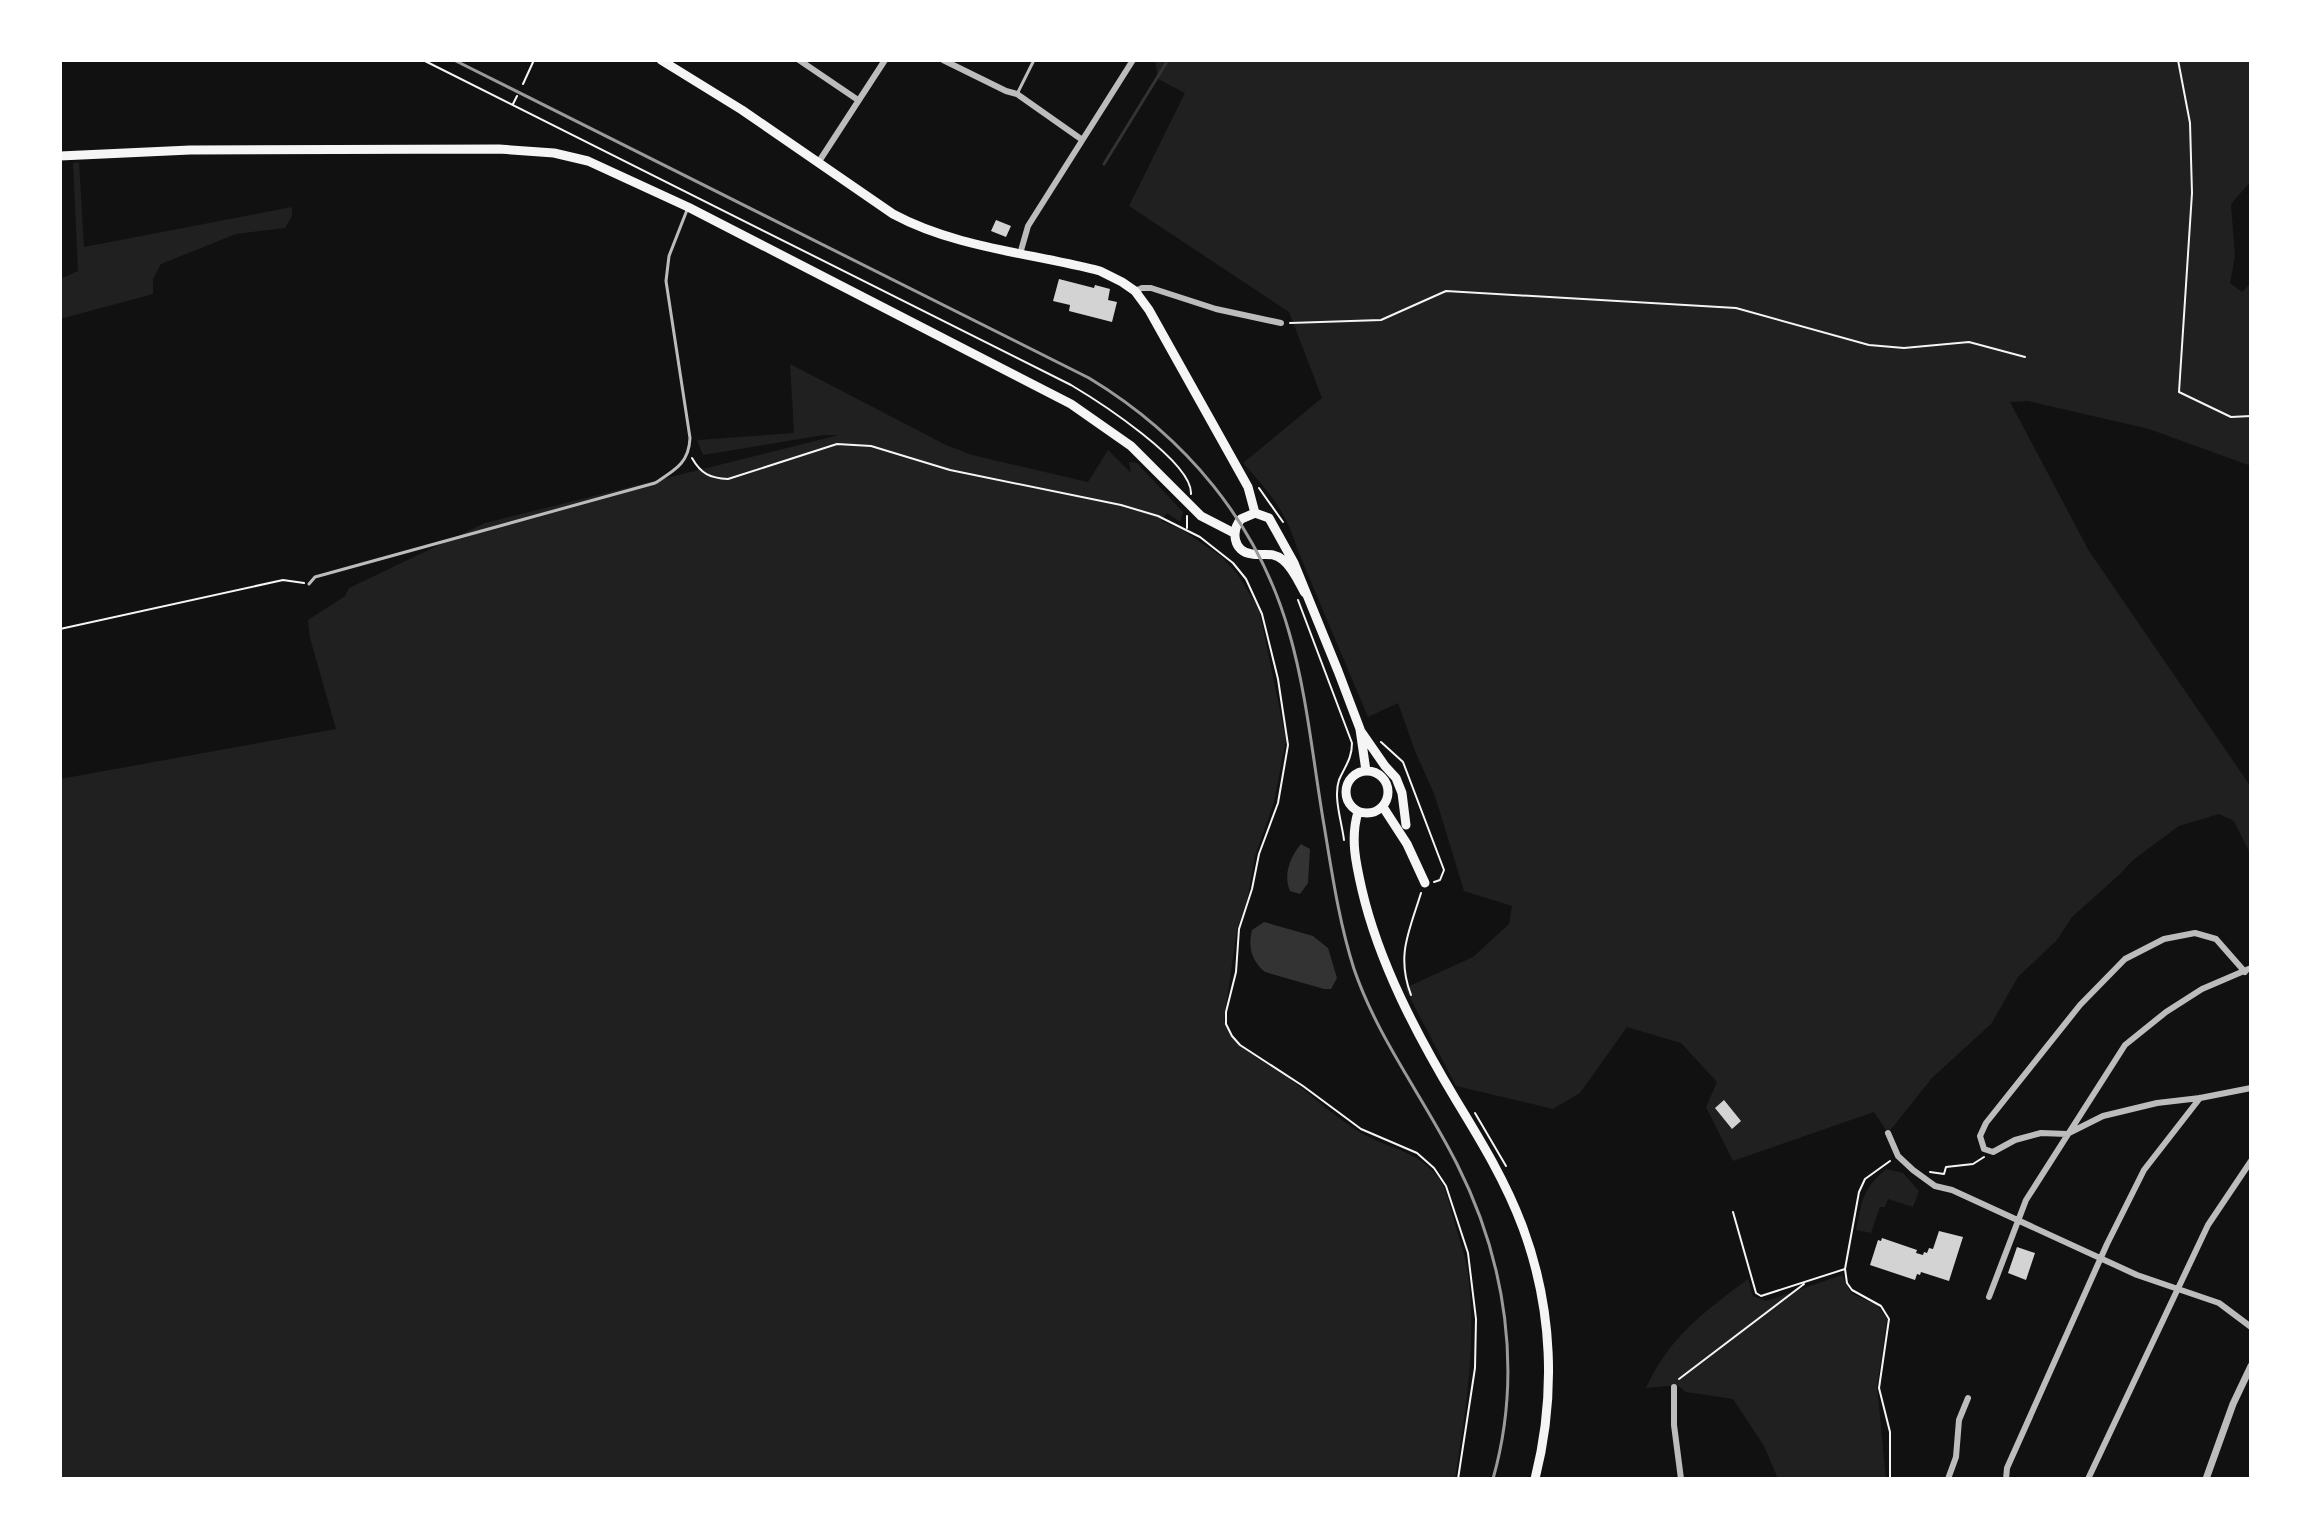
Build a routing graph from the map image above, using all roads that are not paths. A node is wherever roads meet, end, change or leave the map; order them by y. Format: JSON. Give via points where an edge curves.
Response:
{"nodes":[{"id":1,"x":661,"y":60,"type":"edge"},
{"id":2,"x":799,"y":60,"type":"edge"},
{"id":3,"x":885,"y":60,"type":"edge"},
{"id":4,"x":943,"y":60,"type":"edge"},
{"id":5,"x":1034,"y":60,"type":"edge"},
{"id":6,"x":1133,"y":60,"type":"edge"},
{"id":7,"x":1017,"y":94,"type":"junction"},
{"id":8,"x":858,"y":100,"type":"junction"},
{"id":9,"x":1081,"y":139,"type":"junction"},
{"id":10,"x":60,"y":156,"type":"edge"},
{"id":11,"x":818,"y":163,"type":"junction"},
{"id":12,"x":688,"y":207,"type":"junction"},
{"id":13,"x":1020,"y":254,"type":"junction"},
{"id":14,"x":1135,"y":291,"type":"junction"},
{"id":15,"x":1281,"y":323,"type":"road end"},
{"id":16,"x":1258,"y":513,"type":"junction"},
{"id":17,"x":1235,"y":533,"type":"junction"},
{"id":18,"x":309,"y":584,"type":"road end"},
{"id":19,"x":1302,"y":597,"type":"junction"},
{"id":20,"x":1360,"y":729,"type":"junction"},
{"id":21,"x":1366,"y":771,"type":"junction"},
{"id":22,"x":1383,"y":807,"type":"junction"},
{"id":23,"x":1358,"y":812,"type":"junction"},
{"id":24,"x":1407,"y":844,"type":"junction"},
{"id":25,"x":1425,"y":883,"type":"dead end"},
{"id":26,"x":2248,"y":970,"type":"edge"},
{"id":27,"x":2251,"y":1088,"type":"edge"},
{"id":28,"x":2200,"y":1098,"type":"junction"},
{"id":29,"x":1888,"y":1133,"type":"dead end"},
{"id":30,"x":2067,"y":1134,"type":"junction"},
{"id":31,"x":2251,"y":1161,"type":"edge"},
{"id":32,"x":2018,"y":1219,"type":"junction"},
{"id":33,"x":2101,"y":1258,"type":"junction"},
{"id":34,"x":2180,"y":1289,"type":"junction"},
{"id":35,"x":1989,"y":1297,"type":"dead end"},
{"id":36,"x":2251,"y":1327,"type":"edge"},
{"id":37,"x":2251,"y":1366,"type":"edge"},
{"id":38,"x":1674,"y":1387,"type":"road end"},
{"id":39,"x":1968,"y":1398,"type":"dead end"},
{"id":40,"x":1535,"y":1479,"type":"edge"},
{"id":41,"x":1681,"y":1479,"type":"edge"},
{"id":42,"x":1948,"y":1479,"type":"edge"},
{"id":43,"x":2006,"y":1479,"type":"edge"},
{"id":44,"x":2088,"y":1479,"type":"edge"},
{"id":45,"x":2206,"y":1479,"type":"edge"}],
"edges":[{"from":1,"to":11,"type":"main road"},
{"from":2,"to":8,"type":"street"},
{"from":3,"to":8,"type":"street"},
{"from":4,"to":7,"type":"street"},
{"from":5,"to":7,"type":"lane"},
{"from":6,"to":9,"type":"street"},
{"from":7,"to":9,"type":"street"},
{"from":8,"to":11,"type":"street"},
{"from":9,"to":13,"type":"street","via":[[1028,226]]},
{"from":10,"to":12,"type":"main road","via":[[258,149],[539,151],[588,161]]},
{"from":11,"to":13,"type":"main road","via":[[913,224]]},
{"from":12,"to":17,"type":"main road","via":[[1071,404],[1131,446],[1201,516]]},
{"from":12,"to":18,"type":"lane","via":[[673,240],[666,281],[690,438],[690,453],[676,469],[655,483],[315,577]]},
{"from":13,"to":14,"type":"main road","via":[[1100,271]]},
{"from":14,"to":15,"type":"street","via":[[1151,288]]},
{"from":14,"to":16,"type":"main road"},
{"from":16,"to":17,"type":"main road","via":[[1241,519]]},
{"from":16,"to":19,"type":"main road","via":[[1274,523],[1294,563]]},
{"from":17,"to":19,"type":"main road","via":[[1241,549],[1251,555],[1271,554],[1289,566]]},
{"from":19,"to":20,"type":"main road"},
{"from":20,"to":21,"type":"main road"},
{"from":20,"to":24,"type":"main road","via":[[1396,778]]},
{"from":21,"to":22,"type":"main road","via":[[1386,781]]},
{"from":21,"to":23,"type":"main road","via":[[1346,786],[1348,803]]},
{"from":22,"to":23,"type":"main road","via":[[1371,814]]},
{"from":22,"to":24,"type":"main road"},
{"from":23,"to":40,"type":"main road","via":[[1355,857],[1370,919],[1429,1054],[1493,1162],[1534,1263],[1549,1352]]},
{"from":24,"to":25,"type":"main road"},
{"from":26,"to":30,"type":"street","via":[[2202,989],[2125,1045]]},
{"from":26,"to":30,"type":"street","via":[[2216,939],[2195,933],[2164,939],[2125,959],[2080,1005],[1980,1136],[1984,1149],[1993,1152],[2041,1133]]},
{"from":27,"to":28,"type":"street"},
{"from":28,"to":30,"type":"street","via":[[2103,1116]]},
{"from":28,"to":33,"type":"street","via":[[2144,1170]]},
{"from":29,"to":32,"type":"street","via":[[1898,1156],[1935,1186]]},
{"from":30,"to":32,"type":"street"},
{"from":31,"to":34,"type":"street","via":[[2208,1225]]},
{"from":32,"to":33,"type":"street"},
{"from":32,"to":35,"type":"street"},
{"from":33,"to":34,"type":"street"},
{"from":33,"to":43,"type":"street"},
{"from":34,"to":36,"type":"street","via":[[2219,1303]]},
{"from":34,"to":44,"type":"street"},
{"from":37,"to":45,"type":"street"},
{"from":38,"to":41,"type":"street"},
{"from":39,"to":42,"type":"street"}]}
